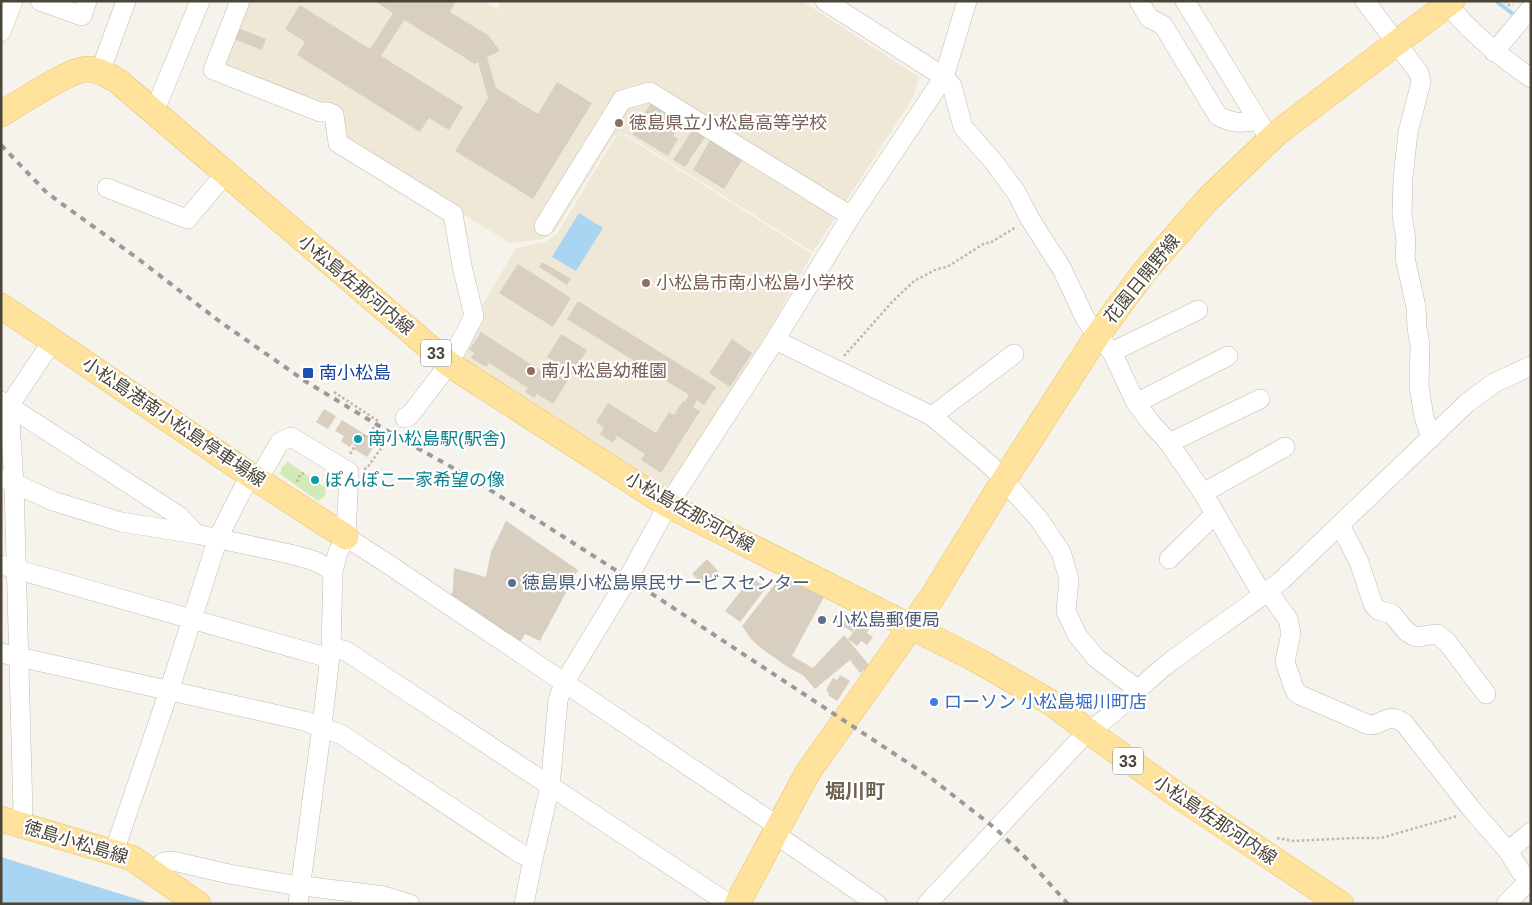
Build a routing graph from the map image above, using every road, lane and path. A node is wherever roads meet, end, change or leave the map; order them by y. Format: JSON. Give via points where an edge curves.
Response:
{"nodes":[{"id":1,"x":13,"y":1,"type":"edge"},
{"id":2,"x":40,"y":1,"type":"edge"},
{"id":3,"x":87,"y":1,"type":"edge"},
{"id":4,"x":126,"y":1,"type":"edge"},
{"id":5,"x":200,"y":1,"type":"edge"},
{"id":6,"x":240,"y":1,"type":"edge"},
{"id":7,"x":826,"y":1,"type":"edge"},
{"id":8,"x":1139,"y":1,"type":"edge"},
{"id":9,"x":1185,"y":1,"type":"edge"},
{"id":10,"x":1365,"y":1,"type":"edge"},
{"id":11,"x":965,"y":2,"type":"edge"},
{"id":12,"x":1448,"y":2,"type":"edge"},
{"id":13,"x":1524,"y":17,"type":"edge"},
{"id":14,"x":1,"y":32,"type":"edge"},
{"id":15,"x":1396,"y":43,"type":"junction"},
{"id":16,"x":1494,"y":52,"type":"junction"},
{"id":17,"x":100,"y":72,"type":"junction"},
{"id":18,"x":944,"y":77,"type":"junction"},
{"id":19,"x":1531,"y":78,"type":"edge"},
{"id":20,"x":151,"y":110,"type":"junction"},
{"id":21,"x":1,"y":114,"type":"edge"},
{"id":22,"x":1264,"y":130,"type":"junction"},
{"id":23,"x":225,"y":174,"type":"junction"},
{"id":24,"x":107,"y":188,"type":"dead end"},
{"id":25,"x":851,"y":216,"type":"junction"},
{"id":26,"x":1030,"y":219,"type":"junction"},
{"id":27,"x":544,"y":226,"type":"dead end"},
{"id":28,"x":1,"y":306,"type":"edge"},
{"id":29,"x":1198,"y":310,"type":"dead end"},
{"id":30,"x":53,"y":340,"type":"junction"},
{"id":31,"x":775,"y":340,"type":"junction"},
{"id":32,"x":1104,"y":344,"type":"junction"},
{"id":33,"x":1014,"y":354,"type":"dead end"},
{"id":34,"x":1228,"y":356,"type":"dead end"},
{"id":35,"x":449,"y":364,"type":"junction"},
{"id":36,"x":1531,"y":366,"type":"edge"},
{"id":37,"x":834,"y":368,"type":"junction"},
{"id":38,"x":334,"y":392,"type":"dead end"},
{"id":39,"x":1260,"y":399,"type":"dead end"},
{"id":40,"x":1136,"y":403,"type":"junction"},
{"id":41,"x":5,"y":404,"type":"edge"},
{"id":42,"x":932,"y":416,"type":"junction"},
{"id":43,"x":406,"y":418,"type":"joint"},
{"id":44,"x":1431,"y":438,"type":"junction"},
{"id":45,"x":1169,"y":443,"type":"junction"},
{"id":46,"x":1285,"y":448,"type":"dead end"},
{"id":47,"x":349,"y":464,"type":"junction"},
{"id":48,"x":304,"y":473,"type":"dead end"},
{"id":49,"x":254,"y":477,"type":"junction"},
{"id":50,"x":1004,"y":480,"type":"junction"},
{"id":51,"x":8,"y":481,"type":"edge"},
{"id":52,"x":297,"y":486,"type":"dead end"},
{"id":53,"x":1203,"y":493,"type":"junction"},
{"id":54,"x":668,"y":505,"type":"junction"},
{"id":55,"x":1215,"y":514,"type":"junction"},
{"id":56,"x":1340,"y":525,"type":"junction"},
{"id":57,"x":196,"y":534,"type":"junction"},
{"id":58,"x":346,"y":537,"type":"junction"},
{"id":59,"x":218,"y":538,"type":"junction"},
{"id":60,"x":1170,"y":559,"type":"dead end"},
{"id":61,"x":8,"y":567,"type":"edge"},
{"id":62,"x":334,"y":571,"type":"junction"},
{"id":63,"x":1265,"y":594,"type":"junction"},
{"id":64,"x":192,"y":620,"type":"junction"},
{"id":65,"x":911,"y":627,"type":"junction"},
{"id":66,"x":330,"y":653,"type":"junction"},
{"id":67,"x":10,"y":655,"type":"edge"},
{"id":68,"x":564,"y":683,"type":"junction"},
{"id":69,"x":170,"y":690,"type":"junction"},
{"id":70,"x":1137,"y":690,"type":"junction"},
{"id":71,"x":1486,"y":694,"type":"dead end"},
{"id":72,"x":322,"y":726,"type":"junction"},
{"id":73,"x":1088,"y":731,"type":"junction"},
{"id":74,"x":550,"y":787,"type":"junction"},
{"id":75,"x":1473,"y":811,"type":"junction"},
{"id":76,"x":10,"y":821,"type":"edge"},
{"id":77,"x":777,"y":830,"type":"junction"},
{"id":78,"x":1531,"y":832,"type":"edge"},
{"id":79,"x":1251,"y":844,"type":"junction"},
{"id":80,"x":1508,"y":850,"type":"junction"},
{"id":81,"x":114,"y":852,"type":"junction"},
{"id":82,"x":533,"y":860,"type":"junction"},
{"id":83,"x":154,"y":872,"type":"junction"},
{"id":84,"x":1530,"y":881,"type":"edge"},
{"id":85,"x":301,"y":885,"type":"junction"},
{"id":86,"x":1338,"y":903,"type":"edge"},
{"id":87,"x":198,"y":904,"type":"edge"},
{"id":88,"x":298,"y":904,"type":"edge"},
{"id":89,"x":410,"y":904,"type":"edge"},
{"id":90,"x":524,"y":904,"type":"edge"},
{"id":91,"x":729,"y":904,"type":"edge"},
{"id":92,"x":737,"y":904,"type":"edge"},
{"id":93,"x":877,"y":904,"type":"edge"},
{"id":94,"x":927,"y":904,"type":"edge"},
{"id":95,"x":1506,"y":904,"type":"edge"}],
"edges":[{"from":1,"to":14,"type":"street"},
{"from":2,"to":3,"type":"street","via":[[82,16]]},
{"from":4,"to":17,"type":"street"},
{"from":5,"to":20,"type":"street","via":[[159,100]]},
{"from":6,"to":35,"type":"street","via":[[213,70],[334,115],[338,144],[453,214],[474,316]]},
{"from":7,"to":18,"type":"street"},
{"from":8,"to":22,"type":"street","via":[[1149,18],[1163,25],[1218,116]]},
{"from":9,"to":22,"type":"street"},
{"from":10,"to":15,"type":"street"},
{"from":11,"to":18,"type":"street"},
{"from":12,"to":15,"type":"main road","name":"花園日開野線"},
{"from":12,"to":16,"type":"street"},
{"from":13,"to":16,"type":"street"},
{"from":15,"to":22,"type":"main road","name":"花園日開野線"},
{"from":15,"to":44,"type":"street","via":[[1420,73],[1421,82],[1408,132],[1402,215],[1405,258],[1420,344],[1419,386]]},
{"from":16,"to":19,"type":"street"},
{"from":17,"to":20,"type":"main road","name":"小松島佐那河内線","number":"33","via":[[119,82]]},
{"from":17,"to":21,"type":"main road","name":"小松島佐那河内線","number":"33","via":[[70,73]]},
{"from":18,"to":25,"type":"street"},
{"from":18,"to":26,"type":"street","via":[[952,86],[963,127],[1016,192]]},
{"from":20,"to":23,"type":"main road","name":"小松島佐那河内線","number":"33"},
{"from":22,"to":32,"type":"main road","name":"花園日開野線","via":[[1145,271]]},
{"from":23,"to":24,"type":"street","via":[[187,219]]},
{"from":23,"to":35,"type":"main road","name":"小松島佐那河内線","number":"33"},
{"from":25,"to":27,"type":"street","via":[[650,92],[622,100]]},
{"from":25,"to":31,"type":"street"},
{"from":26,"to":32,"type":"street","via":[[1062,269],[1085,318]]},
{"from":26,"to":37,"type":"path","via":[[947,267],[914,280]]},
{"from":28,"to":30,"type":"main road","name":"小松島港南小松島停車場線"},
{"from":29,"to":32,"type":"street"},
{"from":30,"to":41,"type":"street"},
{"from":30,"to":49,"type":"main road","name":"小松島港南小松島停車場線"},
{"from":31,"to":37,"type":"street"},
{"from":31,"to":54,"type":"street"},
{"from":32,"to":40,"type":"street"},
{"from":32,"to":50,"type":"main road","name":"花園日開野線"},
{"from":33,"to":42,"type":"street"},
{"from":34,"to":40,"type":"street"},
{"from":35,"to":43,"type":"street"},
{"from":35,"to":54,"type":"main road","name":"小松島佐那河内線","number":"33"},
{"from":36,"to":44,"type":"street","via":[[1494,383],[1467,403]]},
{"from":37,"to":42,"type":"street"},
{"from":38,"to":47,"type":"path","via":[[378,421],[367,438],[362,434]]},
{"from":39,"to":45,"type":"street"},
{"from":40,"to":45,"type":"street"},
{"from":41,"to":51,"type":"street"},
{"from":41,"to":57,"type":"street","via":[[179,516]]},
{"from":42,"to":50,"type":"street"},
{"from":43,"to":47,"type":"path","via":[[367,468]]},
{"from":44,"to":56,"type":"street"},
{"from":45,"to":53,"type":"street"},
{"from":46,"to":53,"type":"street"},
{"from":47,"to":49,"type":"street","via":[[291,437],[280,442]]},
{"from":47,"to":58,"type":"street"},
{"from":48,"to":52,"type":"path","via":[[297,480]]},
{"from":49,"to":58,"type":"main road","name":"小松島港南小松島停車場線"},
{"from":49,"to":59,"type":"street"},
{"from":50,"to":65,"type":"main road","name":"花園日開野線"},
{"from":50,"to":70,"type":"street","via":[[1038,518],[1062,552],[1070,579],[1066,611],[1077,635],[1096,658]]},
{"from":51,"to":57,"type":"street","via":[[53,501],[121,522]]},
{"from":51,"to":61,"type":"street"},
{"from":53,"to":55,"type":"street"},
{"from":54,"to":65,"type":"main road","name":"小松島佐那河内線","number":"33"},
{"from":54,"to":68,"type":"street"},
{"from":55,"to":60,"type":"street"},
{"from":55,"to":63,"type":"street"},
{"from":56,"to":63,"type":"street"},
{"from":56,"to":71,"type":"street","via":[[1378,610],[1392,614],[1407,632],[1416,637],[1437,634],[1447,642]]},
{"from":57,"to":59,"type":"street"},
{"from":58,"to":62,"type":"street","via":[[338,552]]},
{"from":58,"to":68,"type":"street"},
{"from":59,"to":62,"type":"street","via":[[315,561]]},
{"from":59,"to":64,"type":"street"},
{"from":61,"to":64,"type":"street"},
{"from":61,"to":67,"type":"street"},
{"from":62,"to":66,"type":"street"},
{"from":63,"to":70,"type":"street"},
{"from":63,"to":75,"type":"street","via":[[1288,619],[1291,633],[1285,662],[1295,691],[1369,724],[1376,725],[1389,717],[1400,720]]},
{"from":64,"to":66,"type":"street","via":[[300,649]]},
{"from":64,"to":69,"type":"street"},
{"from":65,"to":73,"type":"main road","name":"小松島佐那河内線","number":"33","via":[[1050,702]]},
{"from":65,"to":77,"type":"main road","via":[[808,772]]},
{"from":66,"to":72,"type":"street"},
{"from":66,"to":74,"type":"street","via":[[346,651]]},
{"from":67,"to":69,"type":"street"},
{"from":67,"to":76,"type":"street","via":[[23,812]]},
{"from":68,"to":74,"type":"street","via":[[558,700]]},
{"from":68,"to":77,"type":"street"},
{"from":69,"to":72,"type":"street"},
{"from":69,"to":81,"type":"street"},
{"from":70,"to":73,"type":"street","via":[[1103,722]]},
{"from":72,"to":82,"type":"street","via":[[342,735]]},
{"from":72,"to":85,"type":"street"},
{"from":73,"to":79,"type":"main road","name":"小松島佐那河内線","number":"33"},
{"from":73,"to":94,"type":"street"},
{"from":74,"to":82,"type":"street"},
{"from":74,"to":91,"type":"street"},
{"from":75,"to":79,"type":"path","via":[[1381,838],[1294,841],[1263,838]]},
{"from":75,"to":80,"type":"street"},
{"from":76,"to":81,"type":"main road","name":"徳島小松島線"},
{"from":77,"to":92,"type":"main road"},
{"from":77,"to":93,"type":"street"},
{"from":78,"to":80,"type":"street"},
{"from":79,"to":86,"type":"main road","name":"小松島佐那河内線","number":"33"},
{"from":80,"to":84,"type":"street"},
{"from":81,"to":83,"type":"main road","name":"徳島小松島線","via":[[132,858]]},
{"from":82,"to":90,"type":"street"},
{"from":83,"to":85,"type":"street","via":[[164,862],[173,861]]},
{"from":83,"to":87,"type":"main road","name":"徳島小松島線"},
{"from":84,"to":95,"type":"street"},
{"from":85,"to":88,"type":"street"},
{"from":85,"to":89,"type":"street","via":[[384,896]]}]}
